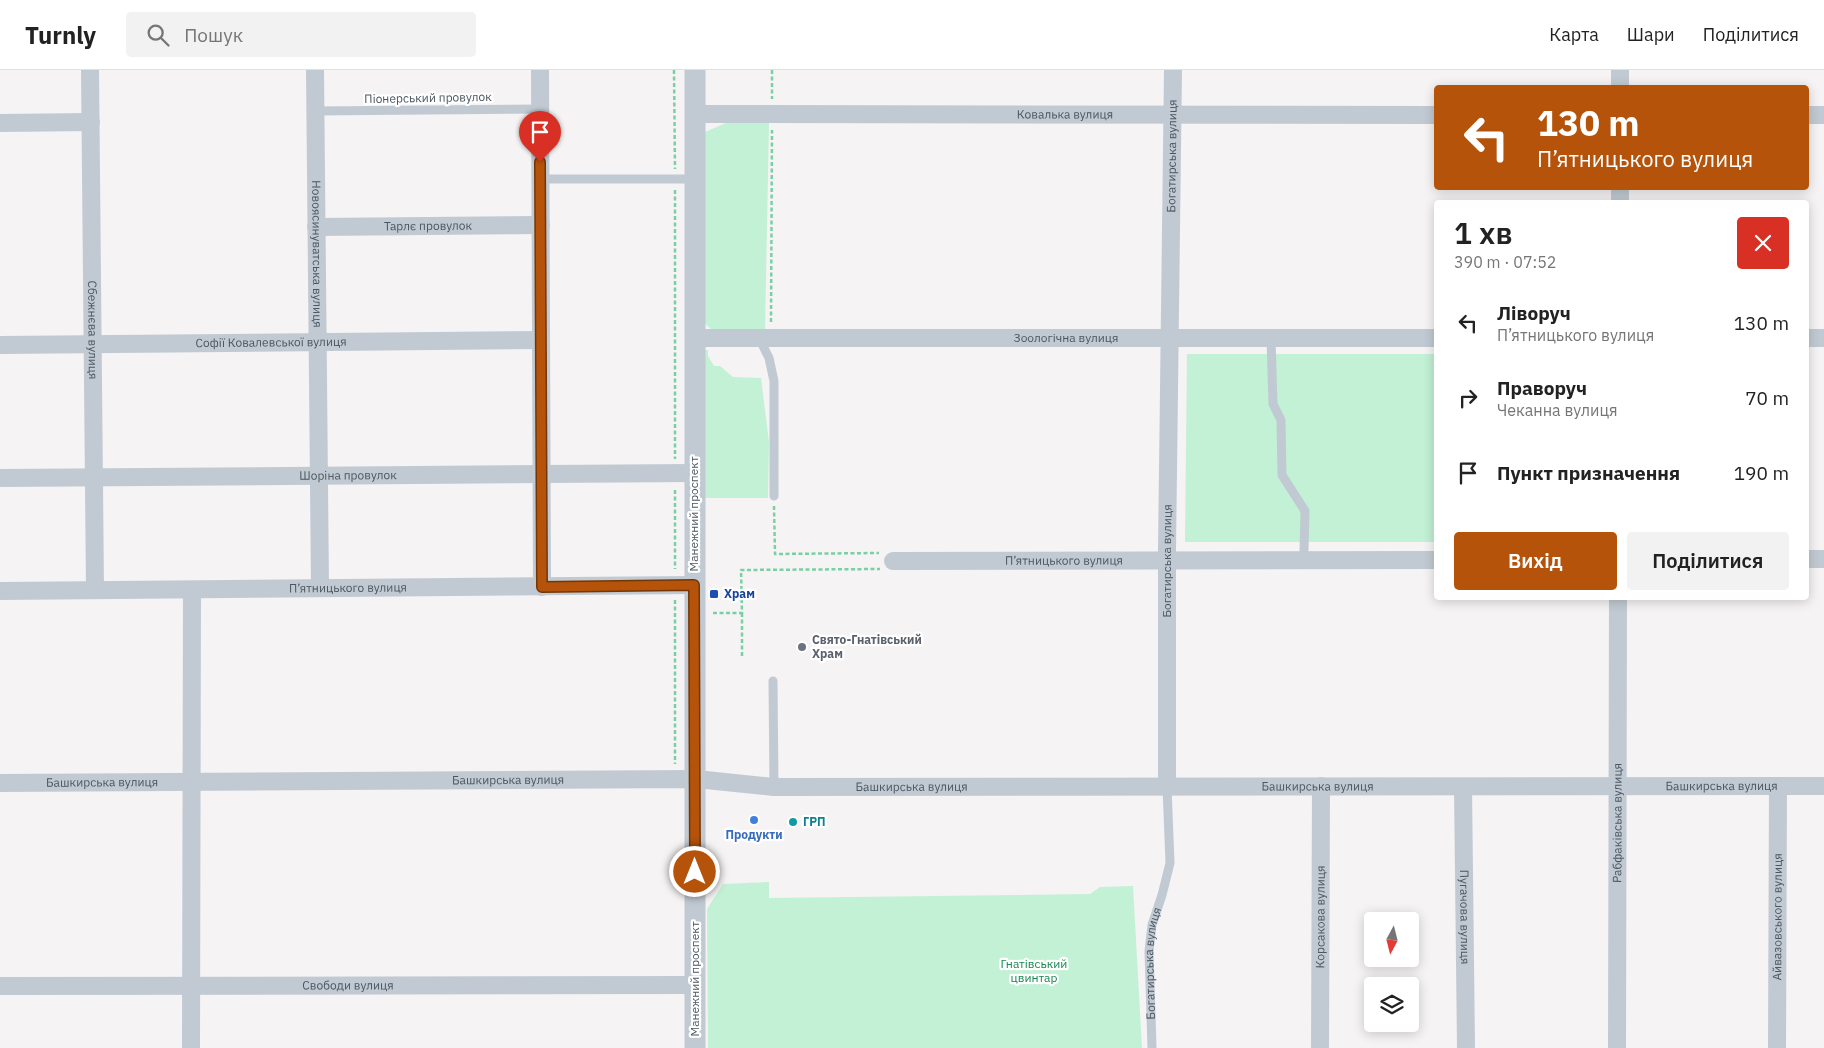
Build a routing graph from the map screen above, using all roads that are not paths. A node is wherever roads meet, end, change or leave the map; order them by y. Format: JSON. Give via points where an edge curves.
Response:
{"nodes":[{"id":1,"x":90,"y":70,"type":"edge"},
{"id":2,"x":315,"y":70,"type":"edge"},
{"id":3,"x":540,"y":70,"type":"edge"},
{"id":4,"x":695,"y":70,"type":"edge"},
{"id":5,"x":1173,"y":70,"type":"edge"},
{"id":6,"x":1620,"y":70,"type":"edge"},
{"id":7,"x":1620,"y":85,"type":"edge"},
{"id":8,"x":540,"y":110,"type":"junction"},
{"id":9,"x":315,"y":112,"type":"junction"},
{"id":10,"x":695,"y":114,"type":"junction"},
{"id":11,"x":1173,"y":115,"type":"junction"},
{"id":12,"x":1434,"y":115,"type":"edge"},
{"id":13,"x":1809,"y":115,"type":"edge"},
{"id":14,"x":1824,"y":115,"type":"edge"},
{"id":15,"x":91,"y":122,"type":"junction"},
{"id":16,"x":0,"y":123,"type":"edge"},
{"id":17,"x":540,"y":179,"type":"junction"},
{"id":18,"x":685,"y":179,"type":"junction"},
{"id":19,"x":541,"y":225,"type":"junction"},
{"id":20,"x":316,"y":227,"type":"junction"},
{"id":21,"x":696,"y":338,"type":"junction"},
{"id":22,"x":765,"y":338,"type":"junction"},
{"id":23,"x":1171,"y":338,"type":"junction"},
{"id":24,"x":1271,"y":338,"type":"junction"},
{"id":25,"x":1434,"y":338,"type":"edge"},
{"id":26,"x":1809,"y":338,"type":"edge"},
{"id":27,"x":1824,"y":338,"type":"edge"},
{"id":28,"x":541,"y":340,"type":"junction"},
{"id":29,"x":317,"y":342,"type":"junction"},
{"id":30,"x":93,"y":344,"type":"junction"},
{"id":31,"x":0,"y":345,"type":"edge"},
{"id":32,"x":684,"y":473,"type":"junction"},
{"id":33,"x":542,"y":474,"type":"junction"},
{"id":34,"x":319,"y":476,"type":"junction"},
{"id":35,"x":94,"y":477,"type":"junction"},
{"id":36,"x":0,"y":478,"type":"edge"},
{"id":37,"x":774,"y":496,"type":"road end"},
{"id":38,"x":1304,"y":550,"type":"dead end"},
{"id":39,"x":1168,"y":560,"type":"junction"},
{"id":40,"x":1434,"y":560,"type":"edge"},
{"id":41,"x":1809,"y":560,"type":"edge"},
{"id":42,"x":1824,"y":560,"type":"edge"},
{"id":43,"x":893,"y":561,"type":"road end"},
{"id":44,"x":684,"y":585,"type":"junction"},
{"id":45,"x":542,"y":587,"type":"junction"},
{"id":46,"x":320,"y":588,"type":"junction"},
{"id":47,"x":95,"y":590,"type":"junction"},
{"id":48,"x":192,"y":590,"type":"junction"},
{"id":49,"x":0,"y":591,"type":"edge"},
{"id":50,"x":1618,"y":600,"type":"edge"},
{"id":51,"x":773,"y":681,"type":"dead end"},
{"id":52,"x":686,"y":779,"type":"junction"},
{"id":53,"x":192,"y":782,"type":"junction"},
{"id":54,"x":0,"y":783,"type":"edge"},
{"id":55,"x":1321,"y":786,"type":"junction"},
{"id":56,"x":1463,"y":786,"type":"junction"},
{"id":57,"x":1778,"y":786,"type":"junction"},
{"id":58,"x":1824,"y":786,"type":"edge"},
{"id":59,"x":1167,"y":787,"type":"junction"},
{"id":60,"x":774,"y":788,"type":"junction"},
{"id":61,"x":1618,"y":788,"type":"junction"},
{"id":62,"x":190,"y":985,"type":"junction"},
{"id":63,"x":694,"y":985,"type":"junction"},
{"id":64,"x":0,"y":986,"type":"edge"},
{"id":65,"x":191,"y":1048,"type":"edge"},
{"id":66,"x":695,"y":1048,"type":"edge"},
{"id":67,"x":1152,"y":1048,"type":"edge"},
{"id":68,"x":1320,"y":1048,"type":"edge"},
{"id":69,"x":1466,"y":1048,"type":"edge"},
{"id":70,"x":1617,"y":1048,"type":"edge"},
{"id":71,"x":1777,"y":1048,"type":"edge"}],
"edges":[{"from":1,"to":15,"type":"street","name":"Сбежнєва вулиця"},
{"from":2,"to":9,"type":"street","name":"Новоясинуватська вулиця"},
{"from":3,"to":8,"type":"street"},
{"from":4,"to":10,"type":"street","name":"Манежний проспект"},
{"from":5,"to":11,"type":"street","name":"Богатирська вулиця"},
{"from":6,"to":7,"type":"street"},
{"from":8,"to":9,"type":"lane","name":"Пiонерський провулок"},
{"from":8,"to":17,"type":"street"},
{"from":9,"to":20,"type":"street","name":"Новоясинуватська вулиця"},
{"from":10,"to":11,"type":"street","name":"Ковалька вулиця"},
{"from":10,"to":18,"type":"street","name":"Манежний проспект"},
{"from":11,"to":12,"type":"street","name":"Ковалька вулиця"},
{"from":11,"to":23,"type":"street","name":"Богатирська вулиця"},
{"from":13,"to":14,"type":"street"},
{"from":15,"to":16,"type":"street"},
{"from":15,"to":30,"type":"street","name":"Сбежнєва вулиця"},
{"from":17,"to":18,"type":"lane"},
{"from":17,"to":19,"type":"street"},
{"from":18,"to":21,"type":"street","name":"Манежний проспект"},
{"from":19,"to":20,"type":"street","name":"Тарлє провулок"},
{"from":19,"to":28,"type":"street"},
{"from":20,"to":29,"type":"street","name":"Новоясинуватська вулиця"},
{"from":21,"to":22,"type":"street","name":"Зоологічна вулиця"},
{"from":21,"to":32,"type":"street","name":"Манежний проспект"},
{"from":22,"to":23,"type":"street","name":"Зоологічна вулиця"},
{"from":22,"to":37,"type":"lane","via":[[774,381]]},
{"from":23,"to":24,"type":"street","name":"Зоологічна вулиця"},
{"from":23,"to":39,"type":"street","name":"Богатирська вулиця"},
{"from":24,"to":25,"type":"street","name":"Зоологічна вулиця"},
{"from":24,"to":38,"type":"lane","via":[[1273,404],[1281,420],[1282,475],[1305,511]]},
{"from":26,"to":27,"type":"street"},
{"from":28,"to":29,"type":"street","name":"Софії Ковалевської вулиця"},
{"from":28,"to":33,"type":"street"},
{"from":29,"to":30,"type":"street","name":"Софії Ковалевської вулиця"},
{"from":29,"to":34,"type":"street","name":"Новоясинуватська вулиця"},
{"from":30,"to":31,"type":"street","name":"Софії Ковалевської вулиця"},
{"from":30,"to":35,"type":"street","name":"Сбежнєва вулиця"},
{"from":32,"to":33,"type":"street","name":"Шоріна провулок"},
{"from":32,"to":44,"type":"street","name":"Манежний проспект"},
{"from":33,"to":34,"type":"street","name":"Шоріна провулок"},
{"from":33,"to":45,"type":"street"},
{"from":34,"to":35,"type":"street","name":"Шоріна провулок"},
{"from":34,"to":46,"type":"street","name":"Новоясинуватська вулиця"},
{"from":35,"to":36,"type":"street","name":"Шоріна провулок"},
{"from":35,"to":47,"type":"street","name":"Сбежнєва вулиця"},
{"from":39,"to":40,"type":"street","name":"П’ятницького вулиця"},
{"from":39,"to":43,"type":"street","name":"П’ятницького вулиця"},
{"from":39,"to":59,"type":"street","name":"Богатирська вулиця"},
{"from":41,"to":42,"type":"street"},
{"from":44,"to":45,"type":"street","name":"П’ятницького вулиця"},
{"from":44,"to":52,"type":"street","name":"Манежний проспект","via":[[694,614]]},
{"from":45,"to":46,"type":"street","name":"П’ятницького вулиця"},
{"from":46,"to":48,"type":"street","name":"П’ятницького вулиця"},
{"from":47,"to":48,"type":"street","name":"П’ятницького вулиця"},
{"from":47,"to":49,"type":"street","name":"П’ятницького вулиця"},
{"from":48,"to":53,"type":"street"},
{"from":50,"to":61,"type":"street","name":"Рабфаківська вулиця"},
{"from":51,"to":60,"type":"lane"},
{"from":52,"to":53,"type":"street","name":"Башкирська вулиця"},
{"from":52,"to":60,"type":"street","name":"Башкирська вулиця"},
{"from":52,"to":63,"type":"street","name":"Манежний проспект"},
{"from":53,"to":54,"type":"street","name":"Башкирська вулиця"},
{"from":53,"to":62,"type":"street"},
{"from":55,"to":56,"type":"street","name":"Башкирська вулиця"},
{"from":55,"to":59,"type":"street","name":"Башкирська вулиця"},
{"from":55,"to":68,"type":"street","name":"Корсакова вулиця"},
{"from":56,"to":61,"type":"street","name":"Башкирська вулиця"},
{"from":56,"to":69,"type":"street","name":"Пугачова вулиця"},
{"from":57,"to":58,"type":"street","name":"Башкирська вулиця"},
{"from":57,"to":61,"type":"street","name":"Башкирська вулиця"},
{"from":57,"to":71,"type":"street","name":"Айвазовського вулиця"},
{"from":59,"to":60,"type":"street","name":"Башкирська вулиця"},
{"from":59,"to":67,"type":"lane","name":"Богатирська вулиця","via":[[1170,863],[1152,924],[1148,951]]},
{"from":61,"to":70,"type":"street","name":"Рабфаківська вулиця"},
{"from":62,"to":63,"type":"street","name":"Свободи вулиця"},
{"from":62,"to":64,"type":"street","name":"Свободи вулиця"},
{"from":62,"to":65,"type":"street"},
{"from":63,"to":66,"type":"street","name":"Манежний проспект"}]}
